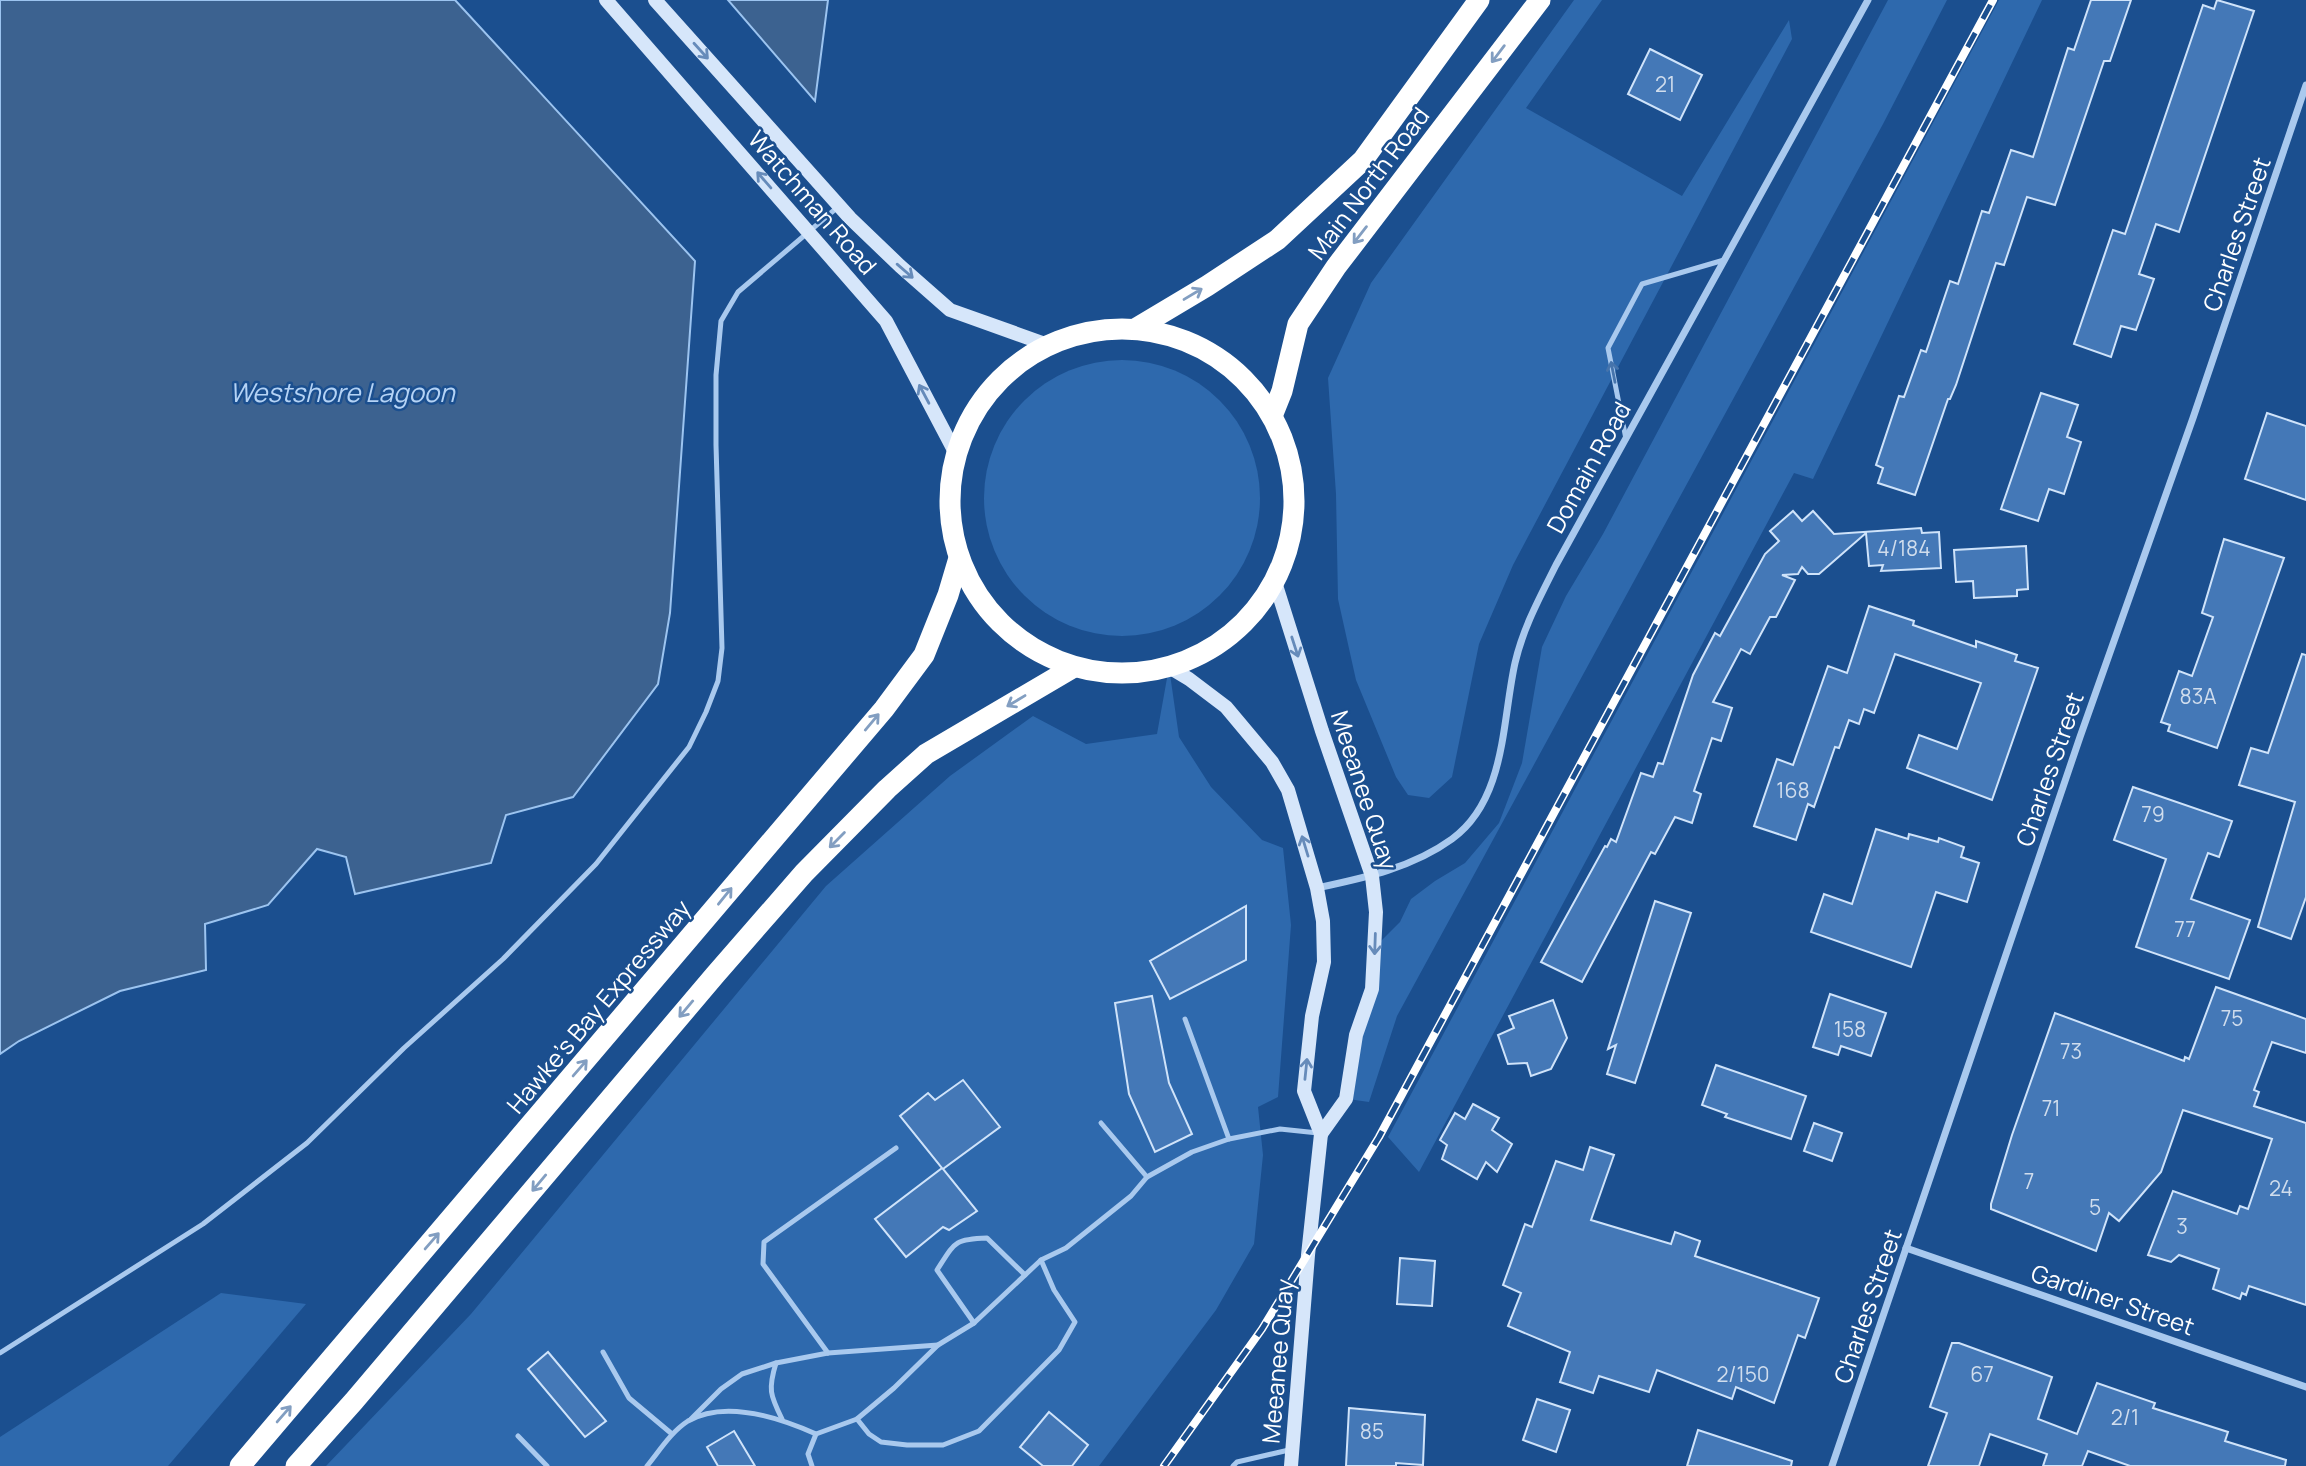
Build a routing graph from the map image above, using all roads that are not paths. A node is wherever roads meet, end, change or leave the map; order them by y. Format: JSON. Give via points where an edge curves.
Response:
{"nodes":[{"id":1,"x":606,"y":0,"type":"edge"},
{"id":2,"x":655,"y":0,"type":"edge"},
{"id":3,"x":1479,"y":0,"type":"edge"},
{"id":4,"x":1540,"y":0,"type":"edge"},
{"id":5,"x":1868,"y":0,"type":"edge"},
{"id":6,"x":2306,"y":85,"type":"edge"},
{"id":7,"x":839,"y":206,"type":"junction"},
{"id":8,"x":809,"y":231,"type":"junction"},
{"id":9,"x":1724,"y":260,"type":"junction"},
{"id":10,"x":1135,"y":329,"type":"junction"},
{"id":11,"x":1048,"y":345,"type":"junction"},
{"id":12,"x":1272,"y":416,"type":"junction"},
{"id":13,"x":1626,"y":439,"type":"junction"},
{"id":14,"x":956,"y":454,"type":"junction"},
{"id":15,"x":959,"y":558,"type":"junction"},
{"id":16,"x":1275,"y":582,"type":"junction"},
{"id":17,"x":1074,"y":667,"type":"junction"},
{"id":18,"x":1169,"y":667,"type":"junction"},
{"id":19,"x":1372,"y":876,"type":"junction"},
{"id":20,"x":1317,"y":888,"type":"junction"},
{"id":21,"x":1185,"y":1019,"type":"dead end"},
{"id":22,"x":1101,"y":1123,"type":"dead end"},
{"id":23,"x":1321,"y":1134,"type":"junction"},
{"id":24,"x":1229,"y":1139,"type":"junction"},
{"id":25,"x":896,"y":1148,"type":"dead end"},
{"id":26,"x":1147,"y":1177,"type":"junction"},
{"id":27,"x":1906,"y":1248,"type":"junction"},
{"id":28,"x":1041,"y":1260,"type":"junction"},
{"id":29,"x":1026,"y":1275,"type":"junction"},
{"id":30,"x":974,"y":1323,"type":"junction"},
{"id":31,"x":938,"y":1345,"type":"junction"},
{"id":32,"x":603,"y":1352,"type":"dead end"},
{"id":33,"x":0,"y":1353,"type":"edge"},
{"id":34,"x":828,"y":1353,"type":"junction"},
{"id":35,"x":776,"y":1363,"type":"junction"},
{"id":36,"x":2306,"y":1387,"type":"edge"},
{"id":37,"x":782,"y":1419,"type":"junction"},
{"id":38,"x":857,"y":1419,"type":"junction"},
{"id":39,"x":690,"y":1420,"type":"junction"},
{"id":40,"x":672,"y":1434,"type":"junction"},
{"id":41,"x":816,"y":1434,"type":"junction"},
{"id":42,"x":518,"y":1436,"type":"dead end"},
{"id":43,"x":1293,"y":1449,"type":"junction"},
{"id":44,"x":240,"y":1466,"type":"edge"},
{"id":45,"x":296,"y":1466,"type":"edge"},
{"id":46,"x":547,"y":1466,"type":"edge"},
{"id":47,"x":647,"y":1466,"type":"edge"},
{"id":48,"x":812,"y":1466,"type":"edge"},
{"id":49,"x":1233,"y":1466,"type":"edge"},
{"id":50,"x":1291,"y":1466,"type":"edge"},
{"id":51,"x":1832,"y":1466,"type":"edge"}],
"edges":[{"from":8,"to":1,"type":"main road","name":"Watchman Road","one_way":true},
{"from":2,"to":7,"type":"main road","name":"Watchman Road","one_way":true},
{"from":10,"to":3,"type":"highway","name":"Main North Road","one_way":true,"via":[[1277,240],[1363,160]]},
{"from":4,"to":12,"type":"highway","name":"Main North Road","one_way":true,"via":[[1336,267],[1298,324]]},
{"from":5,"to":9,"type":"street","name":"Domain Road"},
{"from":6,"to":27,"type":"street","name":"Charles Street"},
{"from":7,"to":8,"type":"lane"},
{"from":7,"to":11,"type":"main road","name":"Watchman Road","one_way":true,"via":[[950,310]]},
{"from":14,"to":8,"type":"main road","name":"Watchman Road","one_way":true,"via":[[886,321]]},
{"from":8,"to":33,"type":"lane","via":[[738,292],[721,321],[716,445],[722,648],[718,681],[690,747],[596,864],[503,959],[307,1143],[203,1224]]},
{"from":9,"to":13,"type":"street","name":"Domain Road"},
{"from":13,"to":9,"type":"lane","one_way":true,"via":[[1608,348],[1642,284]]},
{"from":10,"to":11,"type":"highway","via":[[1092,331]]},
{"from":10,"to":12,"type":"highway","via":[[1176,337],[1214,355],[1247,382]]},
{"from":11,"to":14,"type":"highway","via":[[1007,372],[975,410]]},
{"from":12,"to":16,"type":"highway","via":[[1292,470],[1293,505],[1293,527]]},
{"from":13,"to":19,"type":"street","name":"Domain Road","via":[[1528,620],[1486,797],[1471,822],[1454,838]]},
{"from":14,"to":15,"type":"highway","via":[[951,524]]},
{"from":15,"to":17,"type":"highway","via":[[977,594],[1003,626],[1037,650]]},
{"from":44,"to":15,"type":"highway","name":"Hawke's Bay Expressway","one_way":true,"via":[[884,709],[924,655]]},
{"from":16,"to":18,"type":"highway","via":[[1248,620],[1212,649]]},
{"from":16,"to":19,"type":"main road","name":"Meeanee Quay","one_way":true},
{"from":17,"to":18,"type":"highway","via":[[1122,674]]},
{"from":17,"to":45,"type":"highway","one_way":true,"via":[[926,754],[804,873]]},
{"from":20,"to":18,"type":"main road","name":"Meeanee Quay","one_way":true,"via":[[1287,790],[1272,762],[1226,707]]},
{"from":19,"to":20,"type":"street","name":"Domain Road"},
{"from":19,"to":23,"type":"main road","name":"Meeanee Quay","one_way":true,"via":[[1376,912],[1372,989],[1356,1035],[1346,1099]]},
{"from":23,"to":20,"type":"main road","name":"Meeanee Quay","one_way":true,"via":[[1304,1091],[1312,1016],[1324,962]]},
{"from":21,"to":24,"type":"lane"},
{"from":22,"to":26,"type":"lane"},
{"from":23,"to":24,"type":"lane","via":[[1280,1129]]},
{"from":23,"to":43,"type":"main road","name":"Meeanee Quay"},
{"from":24,"to":26,"type":"lane","via":[[1192,1152]]},
{"from":25,"to":34,"type":"lane","via":[[764,1242],[763,1264]]},
{"from":26,"to":28,"type":"lane","via":[[1066,1248]]},
{"from":27,"to":36,"type":"street","name":"Gardiner Street"},
{"from":27,"to":51,"type":"street","name":"Charles Street"},
{"from":28,"to":29,"type":"lane"},
{"from":28,"to":38,"type":"lane","via":[[1075,1322],[1059,1350],[979,1431],[943,1445],[906,1445],[881,1442]]},
{"from":29,"to":30,"type":"lane"},
{"from":29,"to":30,"type":"lane","via":[[987,1238],[964,1239],[951,1247],[937,1269]]},
{"from":30,"to":31,"type":"lane"},
{"from":31,"to":34,"type":"lane"},
{"from":31,"to":38,"type":"lane"},
{"from":32,"to":40,"type":"lane","via":[[629,1398]]},
{"from":34,"to":35,"type":"lane"},
{"from":35,"to":37,"type":"lane","via":[[770,1395]]},
{"from":35,"to":39,"type":"lane","via":[[742,1374]]},
{"from":37,"to":39,"type":"lane","via":[[744,1411]]},
{"from":37,"to":41,"type":"lane"},
{"from":38,"to":41,"type":"lane"},
{"from":39,"to":40,"type":"lane"},
{"from":40,"to":47,"type":"lane"},
{"from":41,"to":48,"type":"lane","via":[[808,1454]]},
{"from":42,"to":46,"type":"lane"},
{"from":43,"to":49,"type":"lane"},
{"from":43,"to":50,"type":"main road","name":"Meeanee Quay"}]}
